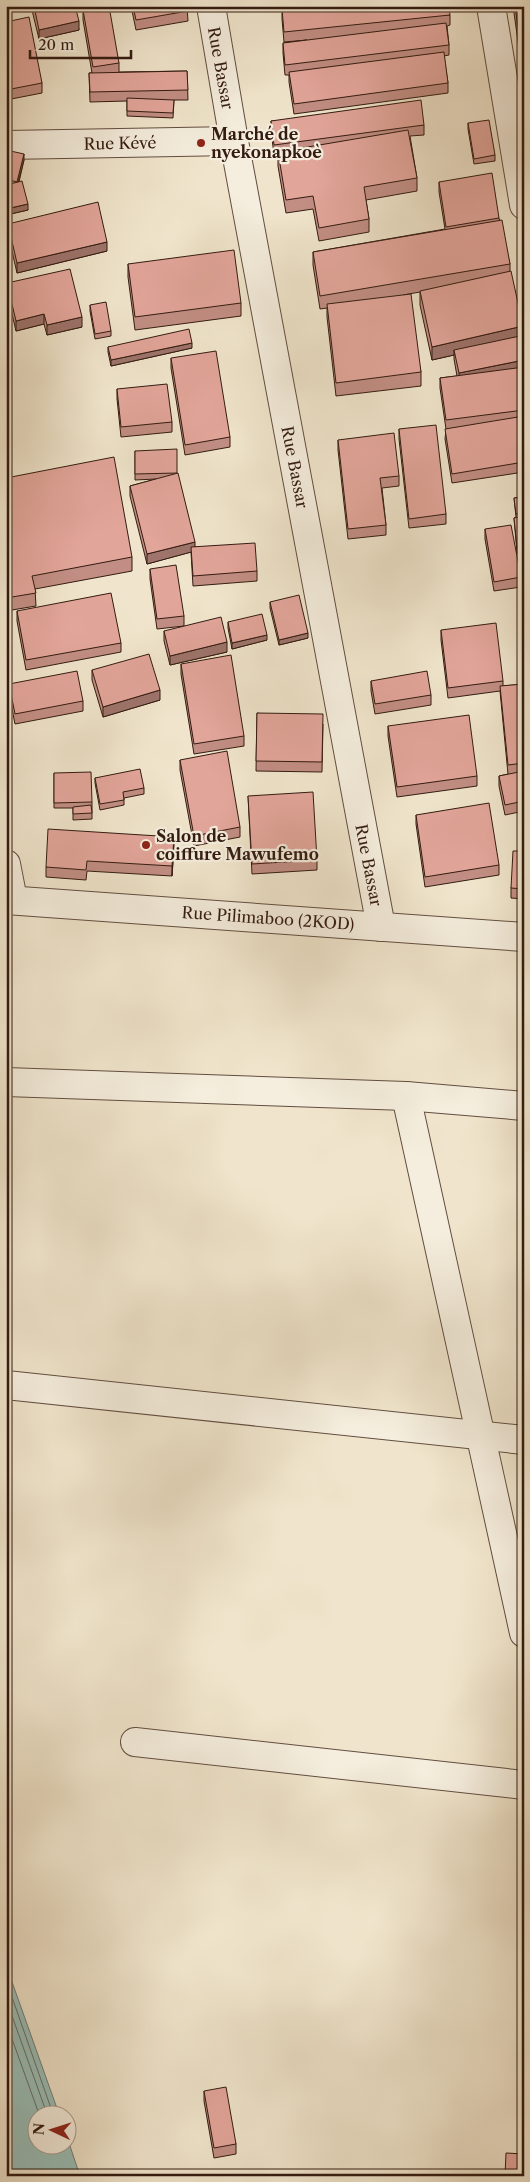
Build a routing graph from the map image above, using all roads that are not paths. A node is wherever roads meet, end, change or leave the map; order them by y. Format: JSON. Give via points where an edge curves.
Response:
{"nodes":[{"id":1,"x":211,"y":6,"type":"edge"},
{"id":2,"x":491,"y":6,"type":"edge"},
{"id":3,"x":234,"y":141,"type":"junction"},
{"id":4,"x":6,"y":145,"type":"edge"},
{"id":5,"x":520,"y":155,"type":"edge"},
{"id":6,"x":524,"y":205,"type":"edge"},
{"id":7,"x":6,"y":864,"type":"edge"},
{"id":8,"x":10,"y":900,"type":"edge"},
{"id":9,"x":381,"y":926,"type":"junction"},
{"id":10,"x":524,"y":937,"type":"edge"},
{"id":11,"x":6,"y":1082,"type":"edge"},
{"id":12,"x":406,"y":1096,"type":"junction"},
{"id":13,"x":524,"y":1106,"type":"edge"},
{"id":14,"x":6,"y":1385,"type":"edge"},
{"id":15,"x":481,"y":1437,"type":"junction"},
{"id":16,"x":524,"y":1440,"type":"edge"},
{"id":17,"x":524,"y":1633,"type":"edge"},
{"id":18,"x":135,"y":1742,"type":"dead end"},
{"id":19,"x":524,"y":1785,"type":"edge"}],
"edges":[{"from":1,"to":3,"type":"street","name":"Rue Bassar"},
{"from":2,"to":5,"type":"street"},
{"from":3,"to":4,"type":"street","name":"Rue Kévé"},
{"from":3,"to":9,"type":"street","name":"Rue Bassar"},
{"from":5,"to":6,"type":"street"},
{"from":7,"to":8,"type":"street"},
{"from":8,"to":9,"type":"street","name":"Rue Pilimaboo (2KOD)"},
{"from":9,"to":10,"type":"street","name":"Rue Pilimaboo (2KOD)"},
{"from":11,"to":12,"type":"street"},
{"from":12,"to":13,"type":"street"},
{"from":12,"to":15,"type":"street"},
{"from":14,"to":15,"type":"street"},
{"from":15,"to":16,"type":"street"},
{"from":15,"to":17,"type":"street"},
{"from":18,"to":19,"type":"street"}]}
